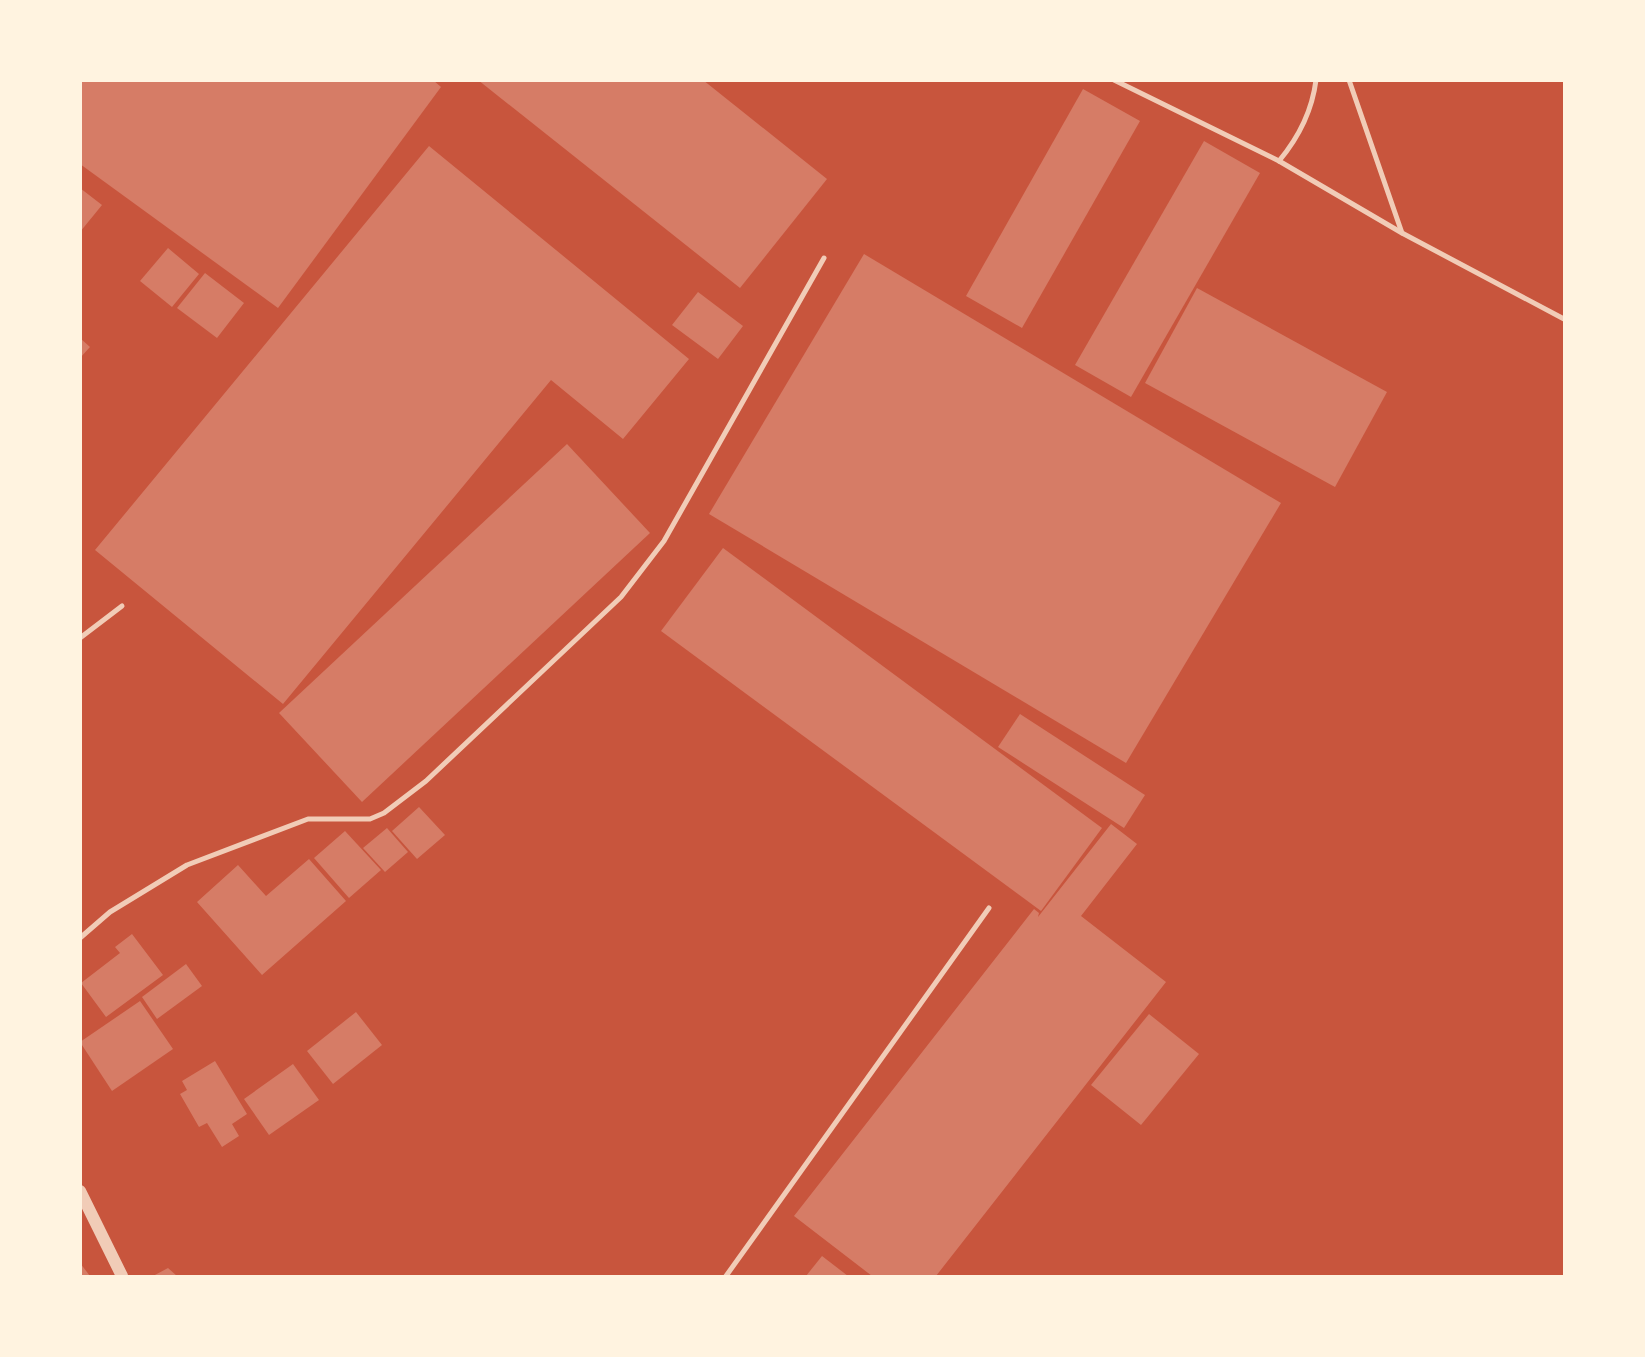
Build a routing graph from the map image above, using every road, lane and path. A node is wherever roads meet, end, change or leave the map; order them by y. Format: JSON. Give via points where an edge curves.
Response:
{"nodes":[{"id":1,"x":1114,"y":80,"type":"edge"},
{"id":2,"x":1316,"y":80,"type":"edge"},
{"id":3,"x":1349,"y":80,"type":"edge"},
{"id":4,"x":1279,"y":161,"type":"junction"},
{"id":5,"x":1402,"y":233,"type":"junction"},
{"id":6,"x":824,"y":258,"type":"dead end"},
{"id":7,"x":1564,"y":319,"type":"edge"},
{"id":8,"x":122,"y":606,"type":"dead end"},
{"id":9,"x":80,"y":638,"type":"edge"},
{"id":10,"x":989,"y":908,"type":"dead end"},
{"id":11,"x":80,"y":938,"type":"edge"},
{"id":12,"x":80,"y":1191,"type":"edge"},
{"id":13,"x":122,"y":1276,"type":"edge"},
{"id":14,"x":726,"y":1276,"type":"edge"}],
"edges":[{"from":1,"to":4,"type":"lane"},
{"from":2,"to":4,"type":"lane","via":[[1297,140]]},
{"from":3,"to":5,"type":"lane"},
{"from":4,"to":5,"type":"lane"},
{"from":5,"to":7,"type":"lane"},
{"from":6,"to":11,"type":"lane","via":[[664,541],[621,597],[426,781],[370,819],[308,819],[187,865],[110,912]]},
{"from":8,"to":9,"type":"lane"},
{"from":10,"to":14,"type":"lane"},
{"from":12,"to":13,"type":"street"}]}
